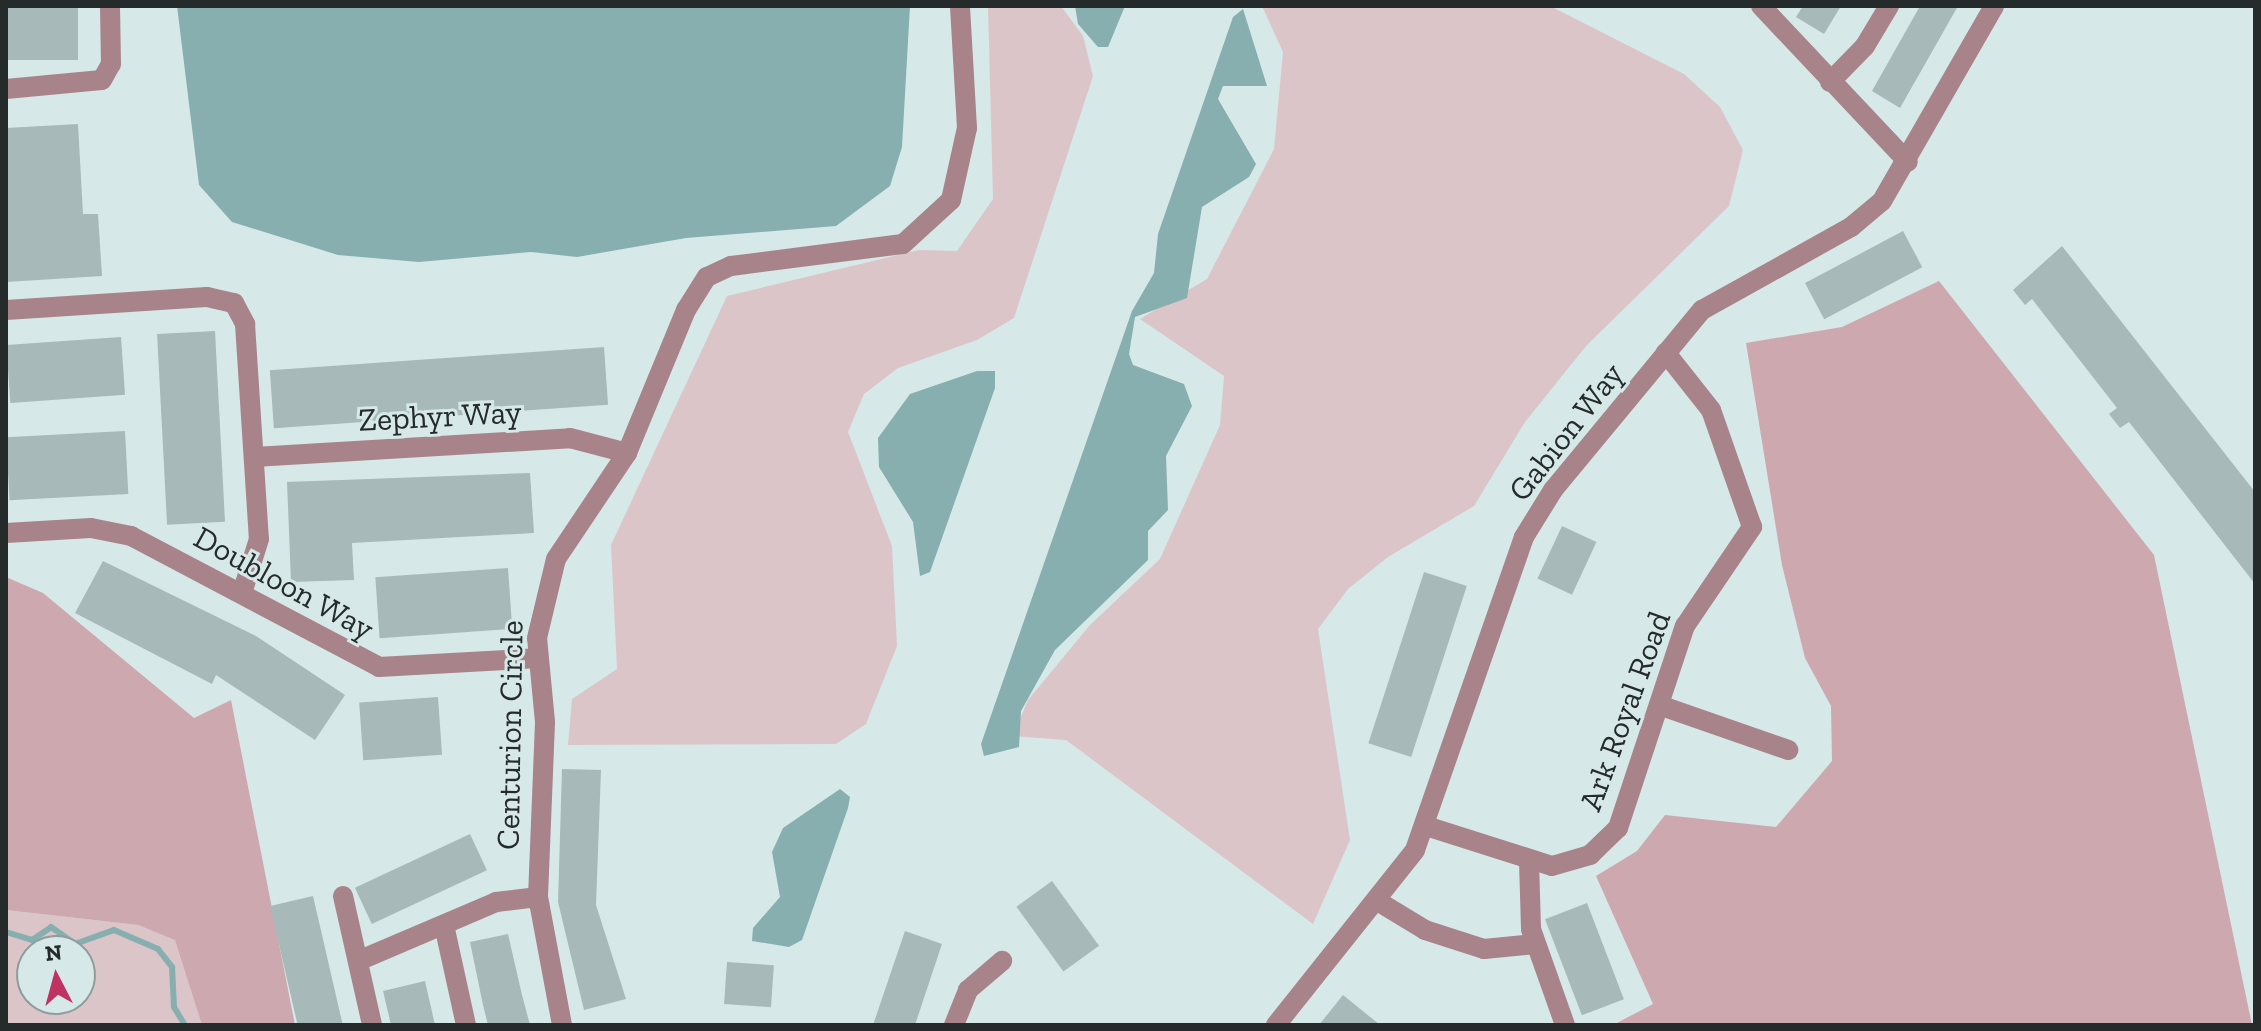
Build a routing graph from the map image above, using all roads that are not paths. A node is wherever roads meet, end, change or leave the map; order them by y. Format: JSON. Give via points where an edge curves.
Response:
{"nodes":[{"id":1,"x":110,"y":6,"type":"edge"},
{"id":2,"x":960,"y":6,"type":"edge"},
{"id":3,"x":1761,"y":6,"type":"edge"},
{"id":4,"x":1889,"y":6,"type":"edge"},
{"id":5,"x":1994,"y":6,"type":"edge"},
{"id":6,"x":1830,"y":82,"type":"junction"},
{"id":7,"x":6,"y":89,"type":"edge"},
{"id":8,"x":1908,"y":162,"type":"junction"},
{"id":9,"x":6,"y":310,"type":"edge"},
{"id":10,"x":1666,"y":353,"type":"junction"},
{"id":11,"x":627,"y":453,"type":"junction"},
{"id":12,"x":254,"y":457,"type":"junction"},
{"id":13,"x":6,"y":533,"type":"edge"},
{"id":14,"x":243,"y":590,"type":"junction"},
{"id":15,"x":538,"y":658,"type":"junction"},
{"id":16,"x":1659,"y":705,"type":"junction"},
{"id":17,"x":1788,"y":750,"type":"dead end"},
{"id":18,"x":1426,"y":826,"type":"junction"},
{"id":19,"x":1529,"y":861,"type":"junction"},
{"id":20,"x":343,"y":896,"type":"dead end"},
{"id":21,"x":538,"y":897,"type":"junction"},
{"id":22,"x":1379,"y":902,"type":"junction"},
{"id":23,"x":444,"y":925,"type":"junction"},
{"id":24,"x":1535,"y":944,"type":"junction"},
{"id":25,"x":358,"y":961,"type":"junction"},
{"id":26,"x":1002,"y":961,"type":"dead end"},
{"id":27,"x":1278,"y":1024,"type":"edge"},
{"id":28,"x":372,"y":1025,"type":"edge"},
{"id":29,"x":466,"y":1025,"type":"edge"},
{"id":30,"x":562,"y":1025,"type":"edge"},
{"id":31,"x":954,"y":1025,"type":"edge"},
{"id":32,"x":1565,"y":1025,"type":"edge"}],
"edges":[{"from":1,"to":7,"type":"street","via":[[111,64],[102,80]]},
{"from":2,"to":11,"type":"street","name":"Centurion Circle","via":[[967,128],[951,200],[903,244],[731,266],[707,277],[692,297]]},
{"from":3,"to":6,"type":"street"},
{"from":4,"to":6,"type":"street","via":[[1865,46]]},
{"from":5,"to":8,"type":"street","name":"Gabion Way"},
{"from":6,"to":8,"type":"street"},
{"from":8,"to":10,"type":"street","name":"Gabion Way","via":[[1868,215],[1718,298]]},
{"from":9,"to":12,"type":"street","via":[[207,297],[234,303],[245,324]]},
{"from":10,"to":16,"type":"street","name":"Ark Royal Road","via":[[1711,410],[1752,527],[1693,610]]},
{"from":10,"to":18,"type":"street","name":"Gabion Way","via":[[1553,490],[1524,537]]},
{"from":11,"to":12,"type":"street","name":"Zephyr Way","via":[[570,438]]},
{"from":11,"to":15,"type":"street","name":"Centurion Circle","via":[[556,559],[539,618]]},
{"from":12,"to":14,"type":"street","via":[[259,552]]},
{"from":13,"to":14,"type":"street","name":"Doubloon Way","via":[[111,529]]},
{"from":14,"to":15,"type":"street","name":"Doubloon Way","via":[[379,667]]},
{"from":15,"to":21,"type":"street","name":"Centurion Circle","via":[[545,722]]},
{"from":16,"to":17,"type":"street"},
{"from":16,"to":19,"type":"street","name":"Ark Royal Road","via":[[1610,838],[1578,861]]},
{"from":18,"to":19,"type":"street","name":"Ark Royal Road"},
{"from":18,"to":22,"type":"street","name":"Gabion Way"},
{"from":19,"to":24,"type":"street"},
{"from":20,"to":25,"type":"street"},
{"from":21,"to":23,"type":"street","via":[[496,902]]},
{"from":21,"to":30,"type":"street","name":"Centurion Circle"},
{"from":22,"to":24,"type":"street","via":[[1425,930],[1484,949]]},
{"from":22,"to":27,"type":"street","name":"Gabion Way"},
{"from":23,"to":25,"type":"street"},
{"from":23,"to":29,"type":"street"},
{"from":24,"to":32,"type":"street"},
{"from":25,"to":28,"type":"street"},
{"from":26,"to":31,"type":"street","via":[[968,990]]}]}
